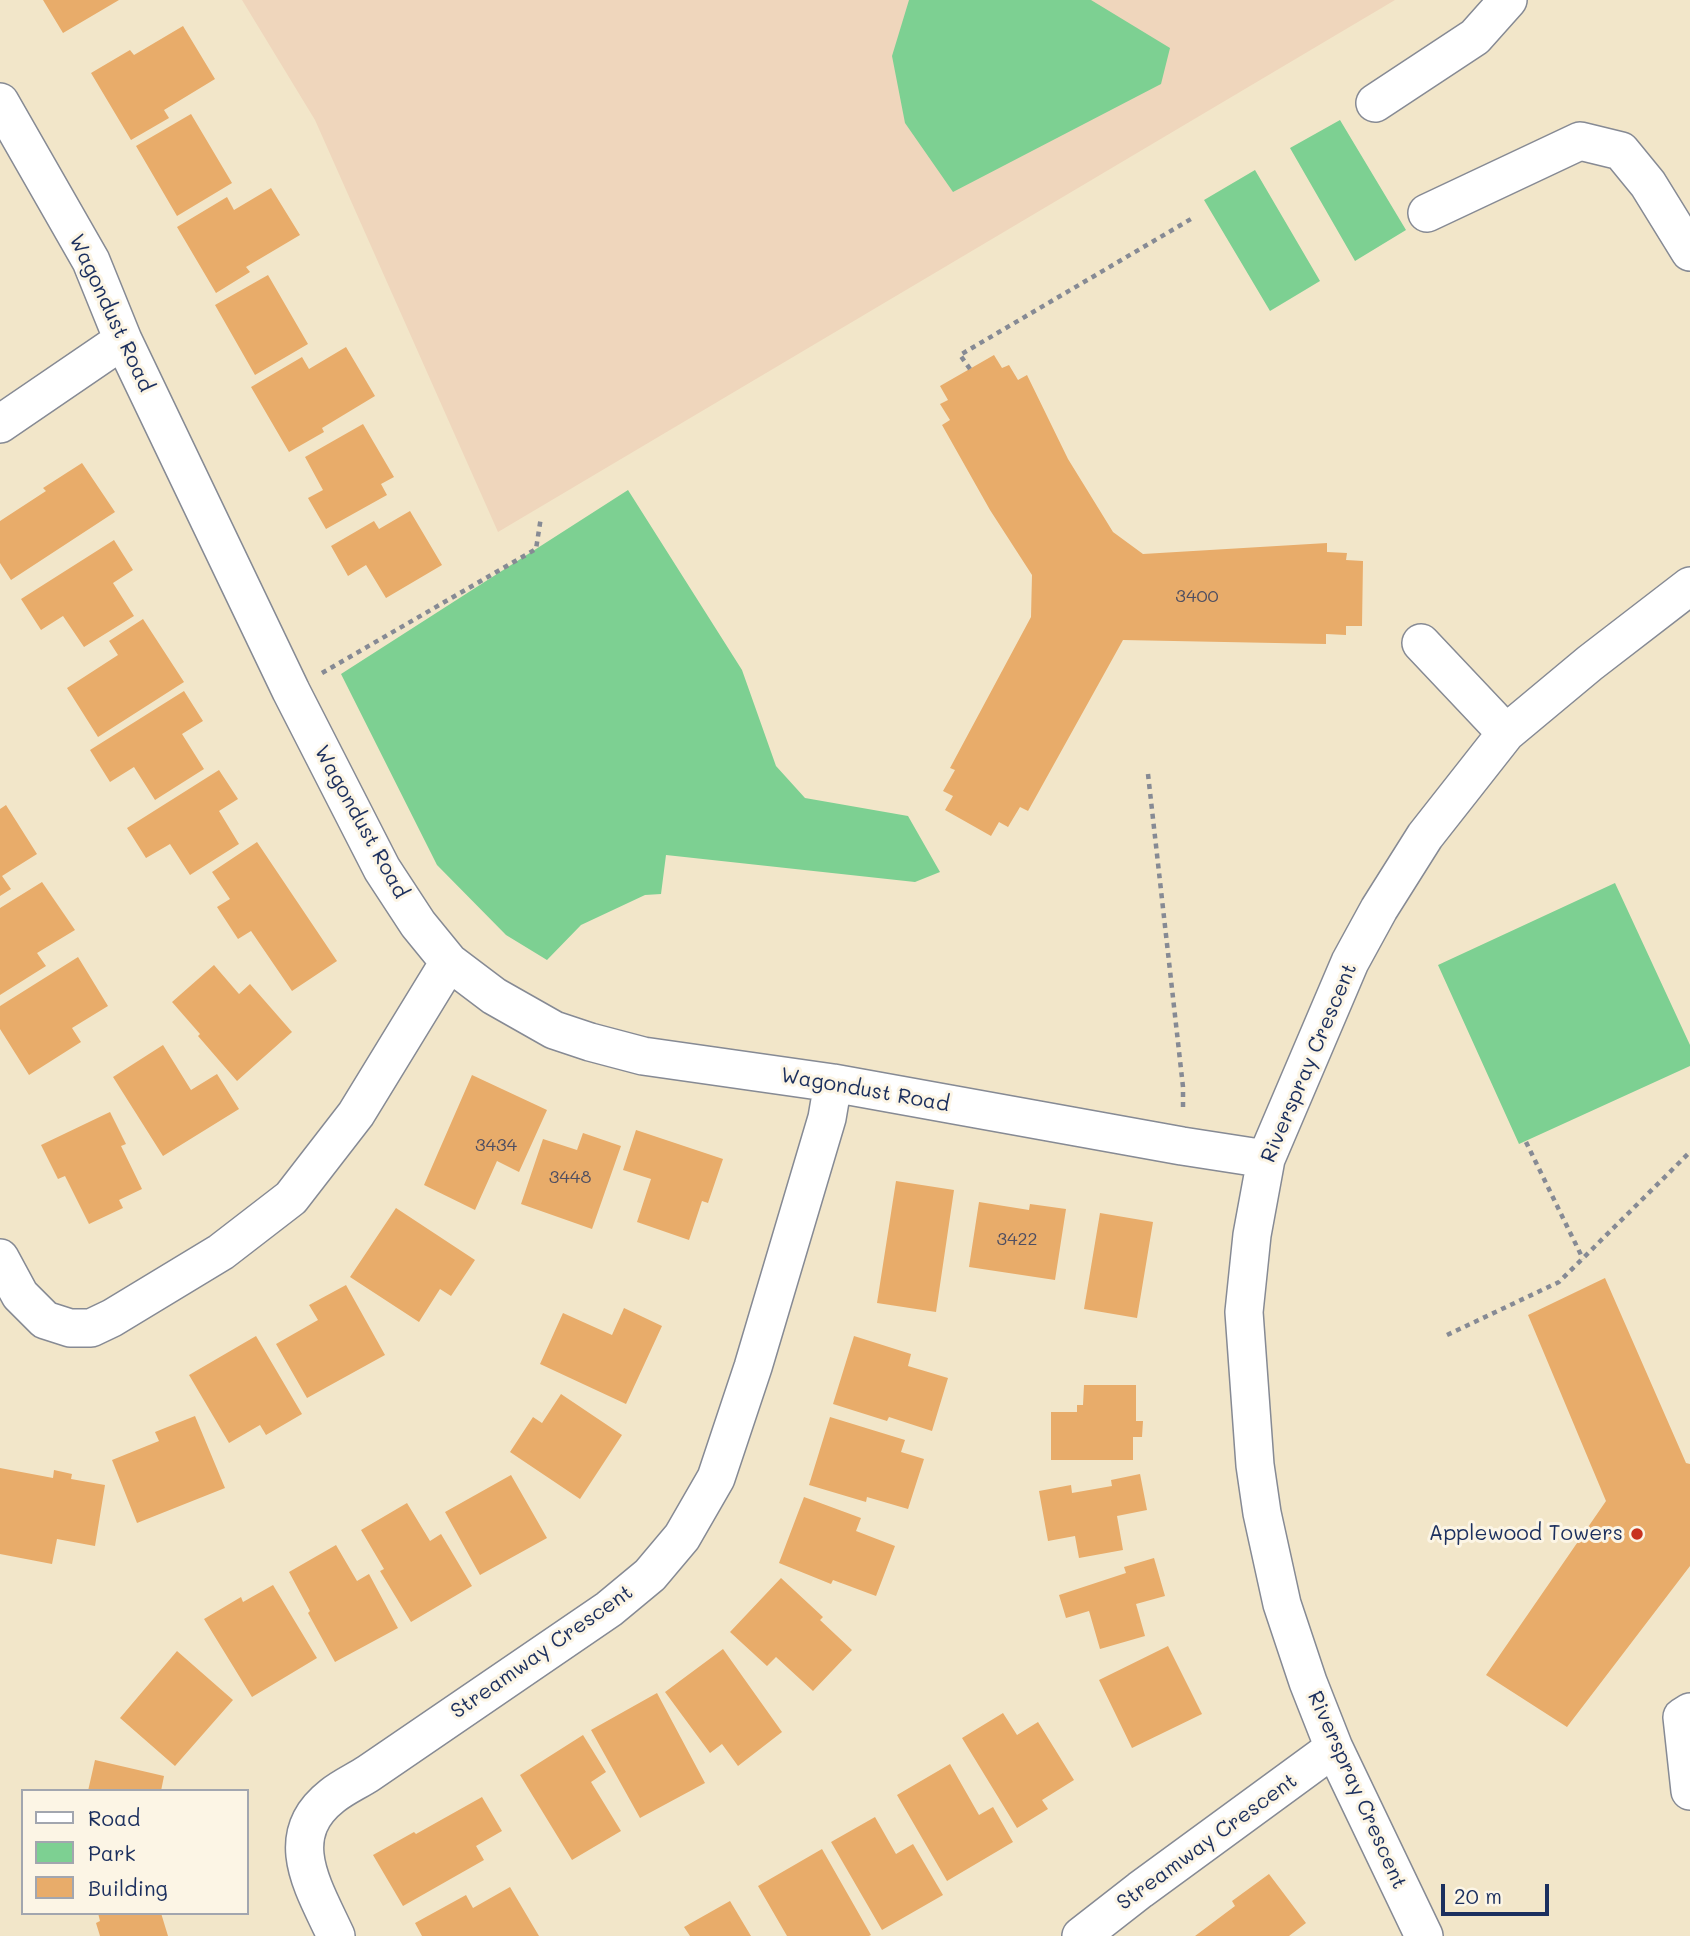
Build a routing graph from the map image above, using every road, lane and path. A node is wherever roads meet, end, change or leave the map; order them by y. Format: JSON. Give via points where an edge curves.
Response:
{"nodes":[{"id":1,"x":1508,"y":0,"type":"edge"},
{"id":2,"x":0,"y":102,"type":"edge"},
{"id":3,"x":1376,"y":103,"type":"dead end"},
{"id":4,"x":1427,"y":213,"type":"dead end"},
{"id":5,"x":1191,"y":219,"type":"dead end"},
{"id":6,"x":1690,"y":252,"type":"edge"},
{"id":7,"x":123,"y":340,"type":"junction"},
{"id":8,"x":970,"y":369,"type":"dead end"},
{"id":9,"x":0,"y":424,"type":"edge"},
{"id":10,"x":541,"y":517,"type":"dead end"},
{"id":11,"x":1690,"y":586,"type":"edge"},
{"id":12,"x":1421,"y":643,"type":"dead end"},
{"id":13,"x":291,"y":691,"type":"junction"},
{"id":14,"x":1506,"y":733,"type":"junction"},
{"id":15,"x":1148,"y":774,"type":"dead end"},
{"id":16,"x":449,"y":962,"type":"junction"},
{"id":17,"x":833,"y":1083,"type":"junction"},
{"id":18,"x":1526,"y":1142,"type":"dead end"},
{"id":19,"x":1182,"y":1146,"type":"junction"},
{"id":20,"x":1690,"y":1152,"type":"edge"},
{"id":21,"x":1266,"y":1159,"type":"junction"},
{"id":22,"x":0,"y":1258,"type":"edge"},
{"id":23,"x":1583,"y":1259,"type":"junction"},
{"id":24,"x":1447,"y":1335,"type":"dead end"},
{"id":25,"x":1690,"y":1712,"type":"edge"},
{"id":26,"x":1334,"y":1748,"type":"junction"},
{"id":27,"x":1690,"y":1791,"type":"edge"},
{"id":28,"x":336,"y":1936,"type":"edge"},
{"id":29,"x":1081,"y":1936,"type":"edge"},
{"id":30,"x":1424,"y":1936,"type":"edge"}],
"edges":[{"from":1,"to":3,"type":"street","via":[[1475,37]]},
{"from":2,"to":7,"type":"street","name":"Wagondust Road","via":[[91,261]]},
{"from":4,"to":6,"type":"street","via":[[1580,141],[1621,151],[1648,184]]},
{"from":5,"to":8,"type":"path","via":[[960,355]]},
{"from":7,"to":9,"type":"street"},
{"from":7,"to":13,"type":"street","name":"Wagondust Road"},
{"from":10,"to":13,"type":"path","via":[[536,549]]},
{"from":11,"to":14,"type":"street","name":"Riverspray Crescent"},
{"from":12,"to":14,"type":"street"},
{"from":13,"to":16,"type":"street","name":"Wagondust Road","via":[[382,869]]},
{"from":14,"to":21,"type":"street","name":"Riverspray Crescent","via":[[1425,836],[1379,909],[1350,962]]},
{"from":15,"to":19,"type":"path","via":[[1183,1087]]},
{"from":16,"to":17,"type":"street","name":"Wagondust Road","via":[[494,996],[554,1030],[590,1042],[643,1056]]},
{"from":16,"to":22,"type":"street","via":[[356,1114],[291,1198],[221,1252],[91,1328],[70,1328],[45,1320],[20,1295]]},
{"from":17,"to":19,"type":"street","name":"Wagondust Road"},
{"from":17,"to":28,"type":"street","name":"Streamway Crescent","via":[[827,1118],[753,1367],[716,1478],[682,1537],[650,1575],[609,1609],[317,1810],[307,1828],[304,1850],[309,1878]]},
{"from":18,"to":23,"type":"path"},
{"from":19,"to":21,"type":"street","name":"Wagondust Road"},
{"from":20,"to":23,"type":"path"},
{"from":21,"to":26,"type":"street","name":"Riverspray Crescent","via":[[1244,1312],[1255,1465],[1282,1604]]},
{"from":23,"to":24,"type":"path","via":[[1559,1282]]},
{"from":25,"to":27,"type":"street","via":[[1682,1717]]},
{"from":26,"to":29,"type":"street","name":"Streamway Crescent"},
{"from":26,"to":30,"type":"street","name":"Riverspray Crescent"}]}
